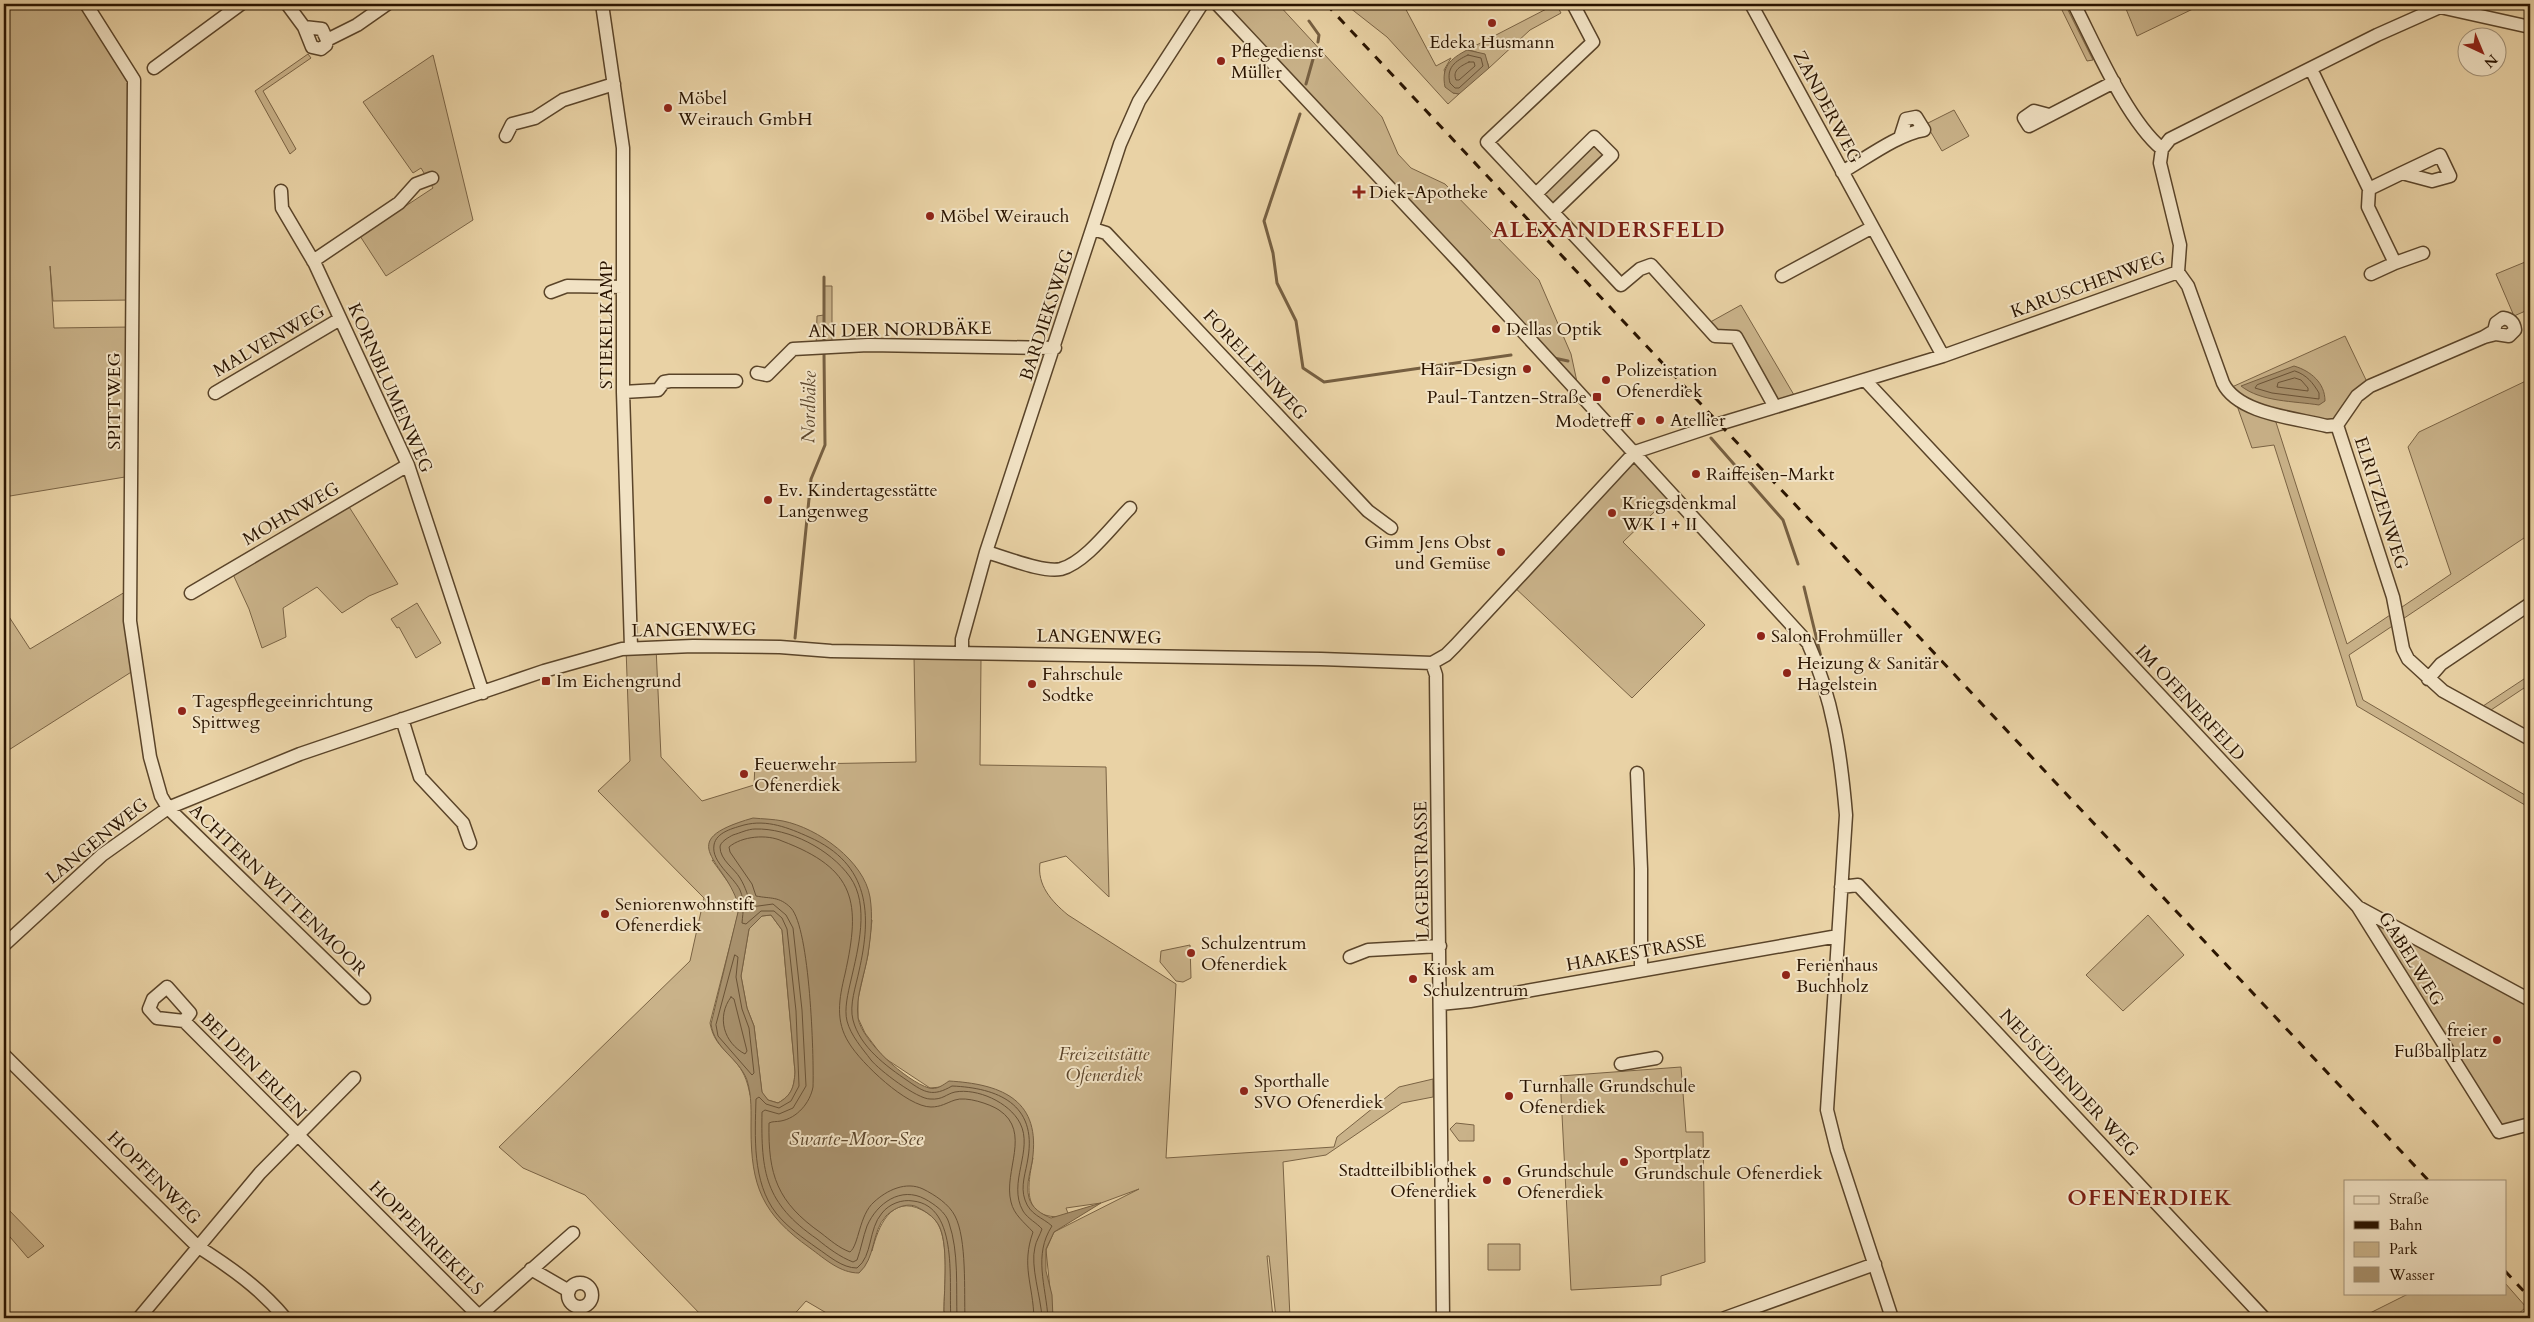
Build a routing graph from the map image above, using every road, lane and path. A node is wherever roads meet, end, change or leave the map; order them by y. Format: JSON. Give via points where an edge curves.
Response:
{"nodes":[{"id":1,"x":86,"y":4,"type":"edge"},
{"id":2,"x":241,"y":4,"type":"edge"},
{"id":3,"x":287,"y":4,"type":"edge"},
{"id":4,"x":387,"y":4,"type":"edge"},
{"id":5,"x":602,"y":4,"type":"edge"},
{"id":6,"x":1202,"y":4,"type":"edge"},
{"id":7,"x":1217,"y":4,"type":"edge"},
{"id":8,"x":1573,"y":4,"type":"edge"},
{"id":9,"x":1751,"y":4,"type":"edge"},
{"id":10,"x":2074,"y":4,"type":"edge"},
{"id":11,"x":2454,"y":6,"type":"edge"},
{"id":12,"x":2530,"y":27,"type":"edge"},
{"id":13,"x":154,"y":68,"type":"dead end"},
{"id":14,"x":2311,"y":69,"type":"junction"},
{"id":15,"x":2114,"y":82,"type":"junction"},
{"id":16,"x":614,"y":84,"type":"junction"},
{"id":17,"x":2049,"y":115,"type":"dead end"},
{"id":18,"x":506,"y":136,"type":"dead end"},
{"id":19,"x":1900,"y":138,"type":"dead end"},
{"id":20,"x":2162,"y":149,"type":"junction"},
{"id":21,"x":1842,"y":172,"type":"junction"},
{"id":22,"x":2402,"y":173,"type":"dead end"},
{"id":23,"x":432,"y":178,"type":"dead end"},
{"id":24,"x":2369,"y":189,"type":"junction"},
{"id":25,"x":281,"y":191,"type":"dead end"},
{"id":26,"x":1536,"y":194,"type":"junction"},
{"id":27,"x":1553,"y":212,"type":"junction"},
{"id":28,"x":1871,"y":228,"type":"junction"},
{"id":29,"x":1093,"y":229,"type":"junction"},
{"id":30,"x":2423,"y":253,"type":"dead end"},
{"id":31,"x":313,"y":261,"type":"junction"},
{"id":32,"x":2395,"y":264,"type":"junction"},
{"id":33,"x":2178,"y":272,"type":"junction"},
{"id":34,"x":2371,"y":274,"type":"dead end"},
{"id":35,"x":1782,"y":276,"type":"dead end"},
{"id":36,"x":623,"y":286,"type":"junction"},
{"id":37,"x":551,"y":292,"type":"dead end"},
{"id":38,"x":340,"y":319,"type":"junction"},
{"id":39,"x":2484,"y":337,"type":"dead end"},
{"id":40,"x":1055,"y":348,"type":"junction"},
{"id":41,"x":1943,"y":356,"type":"junction"},
{"id":42,"x":757,"y":373,"type":"dead end"},
{"id":43,"x":1865,"y":380,"type":"junction"},
{"id":44,"x":736,"y":381,"type":"dead end"},
{"id":45,"x":624,"y":392,"type":"junction"},
{"id":46,"x":215,"y":393,"type":"dead end"},
{"id":47,"x":1775,"y":407,"type":"junction"},
{"id":48,"x":2337,"y":425,"type":"junction"},
{"id":49,"x":1635,"y":452,"type":"junction"},
{"id":50,"x":408,"y":465,"type":"junction"},
{"id":51,"x":1130,"y":508,"type":"dead end"},
{"id":52,"x":1391,"y":528,"type":"dead end"},
{"id":53,"x":986,"y":552,"type":"junction"},
{"id":54,"x":191,"y":593,"type":"dead end"},
{"id":55,"x":2530,"y":604,"type":"edge"},
{"id":56,"x":632,"y":647,"type":"junction"},
{"id":57,"x":962,"y":652,"type":"junction"},
{"id":58,"x":1432,"y":663,"type":"junction"},
{"id":59,"x":2428,"y":679,"type":"junction"},
{"id":60,"x":483,"y":693,"type":"junction"},
{"id":61,"x":402,"y":719,"type":"junction"},
{"id":62,"x":2530,"y":739,"type":"edge"},
{"id":63,"x":1637,"y":773,"type":"dead end"},
{"id":64,"x":168,"y":808,"type":"junction"},
{"id":65,"x":470,"y":843,"type":"dead end"},
{"id":66,"x":1841,"y":887,"type":"junction"},
{"id":67,"x":2358,"y":907,"type":"junction"},
{"id":68,"x":1838,"y":936,"type":"junction"},
{"id":69,"x":4,"y":945,"type":"edge"},
{"id":70,"x":1440,"y":946,"type":"junction"},
{"id":71,"x":1350,"y":957,"type":"dead end"},
{"id":72,"x":1641,"y":970,"type":"junction"},
{"id":73,"x":364,"y":998,"type":"dead end"},
{"id":74,"x":2530,"y":1000,"type":"edge"},
{"id":75,"x":1440,"y":1004,"type":"junction"},
{"id":76,"x":184,"y":1022,"type":"dead end"},
{"id":77,"x":4,"y":1054,"type":"edge"},
{"id":78,"x":1656,"y":1058,"type":"dead end"},
{"id":79,"x":1621,"y":1064,"type":"dead end"},
{"id":80,"x":354,"y":1078,"type":"dead end"},
{"id":81,"x":2530,"y":1124,"type":"edge"},
{"id":82,"x":298,"y":1135,"type":"junction"},
{"id":83,"x":573,"y":1233,"type":"dead end"},
{"id":84,"x":197,"y":1246,"type":"junction"},
{"id":85,"x":1875,"y":1264,"type":"junction"},
{"id":86,"x":531,"y":1270,"type":"junction"},
{"id":87,"x":569,"y":1291,"type":"dead end"},
{"id":88,"x":139,"y":1318,"type":"edge"},
{"id":89,"x":285,"y":1318,"type":"edge"},
{"id":90,"x":1443,"y":1318,"type":"edge"},
{"id":91,"x":1725,"y":1318,"type":"edge"},
{"id":92,"x":1892,"y":1318,"type":"edge"},
{"id":93,"x":2264,"y":1318,"type":"edge"}],
"edges":[{"from":1,"to":64,"type":"street","name":"SPITTWEG","via":[[134,80],[130,621],[150,758],[161,796]]},
{"from":2,"to":13,"type":"street"},
{"from":3,"to":4,"type":"street","via":[[304,27],[312,47],[321,49],[327,40],[357,25]]},
{"from":5,"to":16,"type":"street","name":"STIEKELKAMP"},
{"from":6,"to":29,"type":"street","name":"BARDIEKSWEG","via":[[1138,101],[1120,144]]},
{"from":7,"to":49,"type":"street"},
{"from":8,"to":26,"type":"street","via":[[1593,42],[1487,142]]},
{"from":9,"to":21,"type":"street","name":"ZANDERWEG"},
{"from":10,"to":15,"type":"street"},
{"from":11,"to":12,"type":"street"},
{"from":11,"to":14,"type":"street","via":[[2440,7]]},
{"from":14,"to":20,"type":"street","via":[[2170,139]]},
{"from":14,"to":24,"type":"street"},
{"from":15,"to":17,"type":"street"},
{"from":15,"to":20,"type":"street","via":[[2147,137]]},
{"from":16,"to":18,"type":"street","via":[[563,100],[535,118],[512,124]]},
{"from":16,"to":36,"type":"street","name":"STIEKELKAMP","via":[[622,148]]},
{"from":19,"to":21,"type":"street"},
{"from":20,"to":33,"type":"street","name":"KARUSCHENWEG","via":[[2160,163],[2180,245]]},
{"from":21,"to":28,"type":"street","name":"ZANDERWEG"},
{"from":22,"to":24,"type":"street"},
{"from":23,"to":31,"type":"street","via":[[416,184],[399,204]]},
{"from":24,"to":32,"type":"street","via":[[2368,207]]},
{"from":25,"to":31,"type":"street","name":"KORNBLUMENWEG","via":[[282,208]]},
{"from":26,"to":27,"type":"street"},
{"from":26,"to":27,"type":"street","via":[[1594,136],[1612,155]]},
{"from":27,"to":47,"type":"street","via":[[1622,285],[1640,269],[1652,265],[1715,336],[1736,336]]},
{"from":28,"to":35,"type":"street"},
{"from":28,"to":41,"type":"street","name":"ZANDERWEG"},
{"from":29,"to":40,"type":"street","name":"BARDIEKSWEG"},
{"from":29,"to":52,"type":"street","name":"FORELLENWEG","via":[[1106,233],[1368,511]]},
{"from":30,"to":32,"type":"street"},
{"from":31,"to":38,"type":"street","name":"KORNBLUMENWEG"},
{"from":32,"to":34,"type":"street"},
{"from":33,"to":41,"type":"street","name":"KARUSCHENWEG"},
{"from":33,"to":48,"type":"street","name":"ELRITZENWEG","via":[[2188,286],[2223,383],[2232,397],[2255,408],[2327,426]]},
{"from":36,"to":37,"type":"street","via":[[567,286]]},
{"from":36,"to":45,"type":"street","name":"STIEKELKAMP"},
{"from":38,"to":46,"type":"street","name":"MALVENWEG"},
{"from":38,"to":50,"type":"street","name":"KORNBLUMENWEG"},
{"from":39,"to":48,"type":"street","via":[[2370,386],[2357,396]]},
{"from":40,"to":42,"type":"street","name":"AN DER NORDBÄKE","via":[[868,345],[793,349],[767,375]]},
{"from":40,"to":53,"type":"street","name":"BARDIEKSWEG"},
{"from":41,"to":43,"type":"street","name":"KARUSCHENWEG"},
{"from":43,"to":47,"type":"street","name":"KARUSCHENWEG"},
{"from":43,"to":67,"type":"street","name":"IM OFENERFELD"},
{"from":44,"to":45,"type":"street","via":[[670,381],[664,382],[658,390]]},
{"from":45,"to":56,"type":"street","name":"STIEKELKAMP"},
{"from":47,"to":49,"type":"street","name":"KARUSCHENWEG"},
{"from":48,"to":59,"type":"street","name":"ELRITZENWEG","via":[[2393,597],[2403,649],[2413,666]]},
{"from":49,"to":58,"type":"street","via":[[1455,646]]},
{"from":49,"to":66,"type":"street","via":[[1808,643],[1828,693],[1842,770],[1846,815]]},
{"from":50,"to":54,"type":"street","name":"MOHNWEG"},
{"from":50,"to":60,"type":"street","name":"KORNBLUMENWEG"},
{"from":51,"to":53,"type":"street","via":[[1079,560],[1060,569],[1040,567]]},
{"from":53,"to":57,"type":"street","name":"BARDIEKSWEG","via":[[962,639]]},
{"from":55,"to":59,"type":"street","via":[[2441,664]]},
{"from":56,"to":57,"type":"street","name":"LANGENWEG"},
{"from":56,"to":60,"type":"street","name":"LANGENWEG","via":[[568,663]]},
{"from":57,"to":58,"type":"street","name":"LANGENWEG"},
{"from":58,"to":70,"type":"street","name":"LAGERSTRASSE","via":[[1436,675]]},
{"from":59,"to":62,"type":"street","name":"ELRITZENWEG","via":[[2443,691]]},
{"from":60,"to":61,"type":"street","name":"LANGENWEG"},
{"from":61,"to":64,"type":"street","name":"LANGENWEG","via":[[262,768]]},
{"from":61,"to":65,"type":"street","via":[[420,776],[463,824]]},
{"from":63,"to":72,"type":"street"},
{"from":64,"to":69,"type":"street","name":"LANGENWEG","via":[[102,855]]},
{"from":64,"to":73,"type":"street","name":"ACHTERN WITTENMOOR"},
{"from":66,"to":68,"type":"street"},
{"from":66,"to":93,"type":"street","name":"NEUSÜDENDER WEG","via":[[1858,885]]},
{"from":67,"to":74,"type":"street","name":"IM OFENERFELD"},
{"from":67,"to":81,"type":"street","name":"GABELWEG","via":[[2499,1132]]},
{"from":68,"to":72,"type":"street","name":"HAAKESTRASSE"},
{"from":68,"to":85,"type":"street","via":[[1827,1110]]},
{"from":70,"to":71,"type":"street","via":[[1368,950]]},
{"from":70,"to":75,"type":"street","name":"LAGERSTRASSE"},
{"from":72,"to":75,"type":"street","name":"HAAKESTRASSE"},
{"from":75,"to":90,"type":"street","name":"LAGERSTRASSE"},
{"from":76,"to":82,"type":"street","name":"BEI DEN ERLEN"},
{"from":77,"to":84,"type":"street","name":"HOPFENWEG"},
{"from":78,"to":79,"type":"street"},
{"from":80,"to":82,"type":"street"},
{"from":82,"to":84,"type":"street","via":[[260,1173]]},
{"from":82,"to":86,"type":"street","name":"HOPPENRIEKELS","via":[[479,1316]]},
{"from":83,"to":86,"type":"street","name":"HOPPENRIEKELS"},
{"from":84,"to":88,"type":"street"},
{"from":84,"to":89,"type":"street","name":"HOPFENWEG","via":[[234,1269]]},
{"from":85,"to":91,"type":"street"},
{"from":85,"to":92,"type":"street"},
{"from":86,"to":87,"type":"street"}]}
